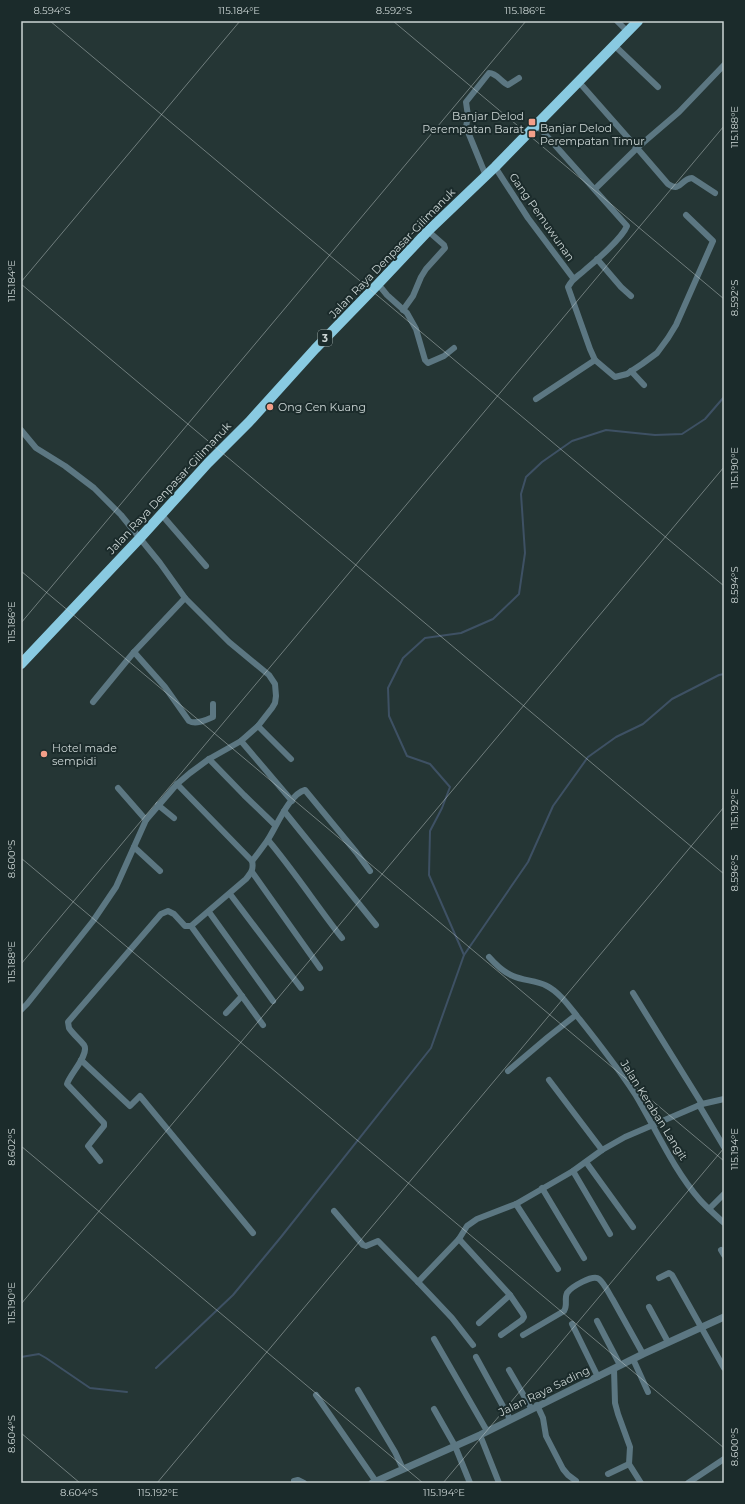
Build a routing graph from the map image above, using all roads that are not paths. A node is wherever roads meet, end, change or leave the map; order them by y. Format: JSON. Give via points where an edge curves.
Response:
{"nodes":[{"id":1,"x":616,"y":21,"type":"edge"},
{"id":2,"x":638,"y":21,"type":"edge"},
{"id":3,"x":627,"y":32,"type":"junction"},
{"id":4,"x":614,"y":45,"type":"junction"},
{"id":5,"x":724,"y":65,"type":"edge"},
{"id":6,"x":519,"y":78,"type":"dead end"},
{"id":7,"x":578,"y":81,"type":"junction"},
{"id":8,"x":658,"y":87,"type":"dead end"},
{"id":9,"x":537,"y":125,"type":"junction"},
{"id":10,"x":637,"y":148,"type":"junction"},
{"id":11,"x":495,"y":167,"type":"junction"},
{"id":12,"x":486,"y":176,"type":"junction"},
{"id":13,"x":595,"y":189,"type":"junction"},
{"id":14,"x":715,"y":193,"type":"dead end"},
{"id":15,"x":686,"y":215,"type":"dead end"},
{"id":16,"x":428,"y":231,"type":"junction"},
{"id":17,"x":597,"y":259,"type":"junction"},
{"id":18,"x":573,"y":278,"type":"junction"},
{"id":19,"x":378,"y":284,"type":"junction"},
{"id":20,"x":631,"y":296,"type":"dead end"},
{"id":21,"x":403,"y":310,"type":"junction"},
{"id":22,"x":454,"y":348,"type":"dead end"},
{"id":23,"x":595,"y":360,"type":"junction"},
{"id":24,"x":631,"y":371,"type":"junction"},
{"id":25,"x":644,"y":385,"type":"dead end"},
{"id":26,"x":536,"y":398,"type":"dead end"},
{"id":27,"x":21,"y":430,"type":"edge"},
{"id":28,"x":161,"y":514,"type":"junction"},
{"id":29,"x":140,"y":538,"type":"junction"},
{"id":30,"x":206,"y":566,"type":"dead end"},
{"id":31,"x":185,"y":598,"type":"junction"},
{"id":32,"x":134,"y":652,"type":"junction"},
{"id":33,"x":21,"y":664,"type":"edge"},
{"id":34,"x":93,"y":702,"type":"dead end"},
{"id":35,"x":212,"y":704,"type":"dead end"},
{"id":36,"x":258,"y":726,"type":"junction"},
{"id":37,"x":241,"y":741,"type":"junction"},
{"id":38,"x":209,"y":759,"type":"junction"},
{"id":39,"x":291,"y":759,"type":"dead end"},
{"id":40,"x":178,"y":784,"type":"junction"},
{"id":41,"x":118,"y":788,"type":"dead end"},
{"id":42,"x":292,"y":801,"type":"junction"},
{"id":43,"x":158,"y":805,"type":"junction"},
{"id":44,"x":284,"y":810,"type":"junction"},
{"id":45,"x":174,"y":818,"type":"dead end"},
{"id":46,"x":146,"y":820,"type":"junction"},
{"id":47,"x":275,"y":825,"type":"junction"},
{"id":48,"x":268,"y":840,"type":"junction"},
{"id":49,"x":134,"y":847,"type":"junction"},
{"id":50,"x":252,"y":861,"type":"junction"},
{"id":51,"x":160,"y":871,"type":"dead end"},
{"id":52,"x":370,"y":871,"type":"dead end"},
{"id":53,"x":252,"y":872,"type":"junction"},
{"id":54,"x":230,"y":894,"type":"junction"},
{"id":55,"x":209,"y":912,"type":"junction"},
{"id":56,"x":376,"y":925,"type":"dead end"},
{"id":57,"x":188,"y":926,"type":"junction"},
{"id":58,"x":342,"y":938,"type":"dead end"},
{"id":59,"x":489,"y":958,"type":"dead end"},
{"id":60,"x":320,"y":968,"type":"dead end"},
{"id":61,"x":301,"y":988,"type":"dead end"},
{"id":62,"x":633,"y":993,"type":"dead end"},
{"id":63,"x":242,"y":996,"type":"junction"},
{"id":64,"x":274,"y":1001,"type":"dead end"},
{"id":65,"x":21,"y":1010,"type":"edge"},
{"id":66,"x":226,"y":1013,"type":"dead end"},
{"id":67,"x":576,"y":1016,"type":"junction"},
{"id":68,"x":262,"y":1025,"type":"dead end"},
{"id":69,"x":81,"y":1060,"type":"junction"},
{"id":70,"x":508,"y":1071,"type":"dead end"},
{"id":71,"x":549,"y":1080,"type":"dead end"},
{"id":72,"x":724,"y":1099,"type":"edge"},
{"id":73,"x":701,"y":1105,"type":"junction"},
{"id":74,"x":653,"y":1124,"type":"junction"},
{"id":75,"x":724,"y":1147,"type":"edge"},
{"id":76,"x":602,"y":1150,"type":"junction"},
{"id":77,"x":100,"y":1161,"type":"dead end"},
{"id":78,"x":586,"y":1162,"type":"junction"},
{"id":79,"x":573,"y":1171,"type":"junction"},
{"id":80,"x":542,"y":1188,"type":"junction"},
{"id":81,"x":724,"y":1194,"type":"edge"},
{"id":82,"x":516,"y":1204,"type":"junction"},
{"id":83,"x":708,"y":1208,"type":"junction"},
{"id":84,"x":334,"y":1211,"type":"dead end"},
{"id":85,"x":724,"y":1223,"type":"edge"},
{"id":86,"x":633,"y":1227,"type":"dead end"},
{"id":87,"x":253,"y":1233,"type":"dead end"},
{"id":88,"x":610,"y":1234,"type":"dead end"},
{"id":89,"x":459,"y":1240,"type":"junction"},
{"id":90,"x":584,"y":1258,"type":"dead end"},
{"id":91,"x":558,"y":1269,"type":"dead end"},
{"id":92,"x":659,"y":1278,"type":"dead end"},
{"id":93,"x":418,"y":1282,"type":"junction"},
{"id":94,"x":510,"y":1295,"type":"junction"},
{"id":95,"x":649,"y":1307,"type":"dead end"},
{"id":96,"x":724,"y":1317,"type":"edge"},
{"id":97,"x":597,"y":1321,"type":"dead end"},
{"id":98,"x":479,"y":1323,"type":"dead end"},
{"id":99,"x":572,"y":1324,"type":"dead end"},
{"id":100,"x":701,"y":1327,"type":"junction"},
{"id":101,"x":501,"y":1335,"type":"dead end"},
{"id":102,"x":523,"y":1335,"type":"dead end"},
{"id":103,"x":434,"y":1339,"type":"dead end"},
{"id":104,"x":668,"y":1342,"type":"junction"},
{"id":105,"x":473,"y":1344,"type":"dead end"},
{"id":106,"x":643,"y":1354,"type":"junction"},
{"id":107,"x":476,"y":1357,"type":"dead end"},
{"id":108,"x":633,"y":1359,"type":"junction"},
{"id":109,"x":617,"y":1367,"type":"junction"},
{"id":110,"x":724,"y":1368,"type":"edge"},
{"id":111,"x":509,"y":1370,"type":"dead end"},
{"id":112,"x":598,"y":1377,"type":"junction"},
{"id":113,"x":358,"y":1390,"type":"dead end"},
{"id":114,"x":648,"y":1392,"type":"dead end"},
{"id":115,"x":316,"y":1395,"type":"dead end"},
{"id":116,"x":534,"y":1407,"type":"junction"},
{"id":117,"x":434,"y":1409,"type":"dead end"},
{"id":118,"x":510,"y":1419,"type":"junction"},
{"id":119,"x":487,"y":1431,"type":"junction"},
{"id":120,"x":480,"y":1434,"type":"junction"},
{"id":121,"x":455,"y":1446,"type":"junction"},
{"id":122,"x":724,"y":1459,"type":"edge"},
{"id":123,"x":629,"y":1464,"type":"junction"},
{"id":124,"x":404,"y":1469,"type":"junction"},
{"id":125,"x":608,"y":1474,"type":"dead end"},
{"id":126,"x":294,"y":1481,"type":"dead end"},
{"id":127,"x":576,"y":1481,"type":"dead end"},
{"id":128,"x":375,"y":1482,"type":"edge"},
{"id":129,"x":304,"y":1483,"type":"edge"},
{"id":130,"x":470,"y":1483,"type":"edge"},
{"id":131,"x":498,"y":1483,"type":"edge"},
{"id":132,"x":641,"y":1483,"type":"edge"},
{"id":133,"x":688,"y":1483,"type":"edge"}],
"edges":[{"from":1,"to":3,"type":"street"},
{"from":2,"to":3,"type":"highway","name":"Jalan Raya Denpasar-Gilimanuk","number":"3"},
{"from":3,"to":4,"type":"highway","name":"Jalan Raya Denpasar-Gilimanuk","number":"3"},
{"from":4,"to":7,"type":"highway","name":"Jalan Raya Denpasar-Gilimanuk","number":"3"},
{"from":4,"to":8,"type":"street"},
{"from":5,"to":10,"type":"street","via":[[679,112]]},
{"from":6,"to":12,"type":"street","via":[[508,85],[489,73],[466,102],[466,127]]},
{"from":7,"to":9,"type":"highway","name":"Jalan Raya Denpasar-Gilimanuk","number":"3"},
{"from":7,"to":10,"type":"street"},
{"from":9,"to":11,"type":"highway","name":"Jalan Raya Denpasar-Gilimanuk","number":"3"},
{"from":9,"to":13,"type":"street"},
{"from":10,"to":13,"type":"street"},
{"from":10,"to":14,"type":"street","via":[[672,187],[678,188],[684,181],[692,178]]},
{"from":11,"to":12,"type":"highway","name":"Jalan Raya Denpasar-Gilimanuk","number":"3"},
{"from":11,"to":18,"type":"street","name":"Gang Pemuwunan","via":[[528,218]]},
{"from":12,"to":16,"type":"highway","name":"Jalan Raya Denpasar-Gilimanuk","number":"3"},
{"from":13,"to":17,"type":"street","via":[[628,226]]},
{"from":15,"to":24,"type":"street","via":[[713,240],[668,338],[656,353]]},
{"from":16,"to":19,"type":"highway","name":"Jalan Raya Denpasar-Gilimanuk","number":"3"},
{"from":16,"to":21,"type":"street","via":[[445,248],[426,269]]},
{"from":17,"to":18,"type":"street"},
{"from":17,"to":20,"type":"street"},
{"from":18,"to":23,"type":"street","via":[[568,286]]},
{"from":19,"to":21,"type":"street"},
{"from":19,"to":28,"type":"highway","name":"Jalan Raya Denpasar-Gilimanuk","number":"3"},
{"from":21,"to":22,"type":"street","via":[[416,329],[425,360],[428,362],[444,356]]},
{"from":23,"to":24,"type":"street","via":[[614,377]]},
{"from":23,"to":26,"type":"street"},
{"from":24,"to":25,"type":"street"},
{"from":27,"to":29,"type":"street","via":[[36,448],[66,466],[94,488]]},
{"from":28,"to":29,"type":"highway","name":"Jalan Raya Denpasar-Gilimanuk","number":"3"},
{"from":28,"to":30,"type":"street"},
{"from":29,"to":31,"type":"street"},
{"from":29,"to":33,"type":"highway","name":"Jalan Raya Denpasar-Gilimanuk","number":"3"},
{"from":31,"to":32,"type":"street"},
{"from":31,"to":36,"type":"street","via":[[275,684],[275,702]]},
{"from":32,"to":34,"type":"street"},
{"from":32,"to":35,"type":"street","via":[[165,687],[189,721],[197,723],[213,717]]},
{"from":36,"to":37,"type":"street"},
{"from":36,"to":39,"type":"street"},
{"from":37,"to":38,"type":"street"},
{"from":37,"to":42,"type":"street"},
{"from":38,"to":40,"type":"street"},
{"from":38,"to":47,"type":"street"},
{"from":40,"to":43,"type":"street"},
{"from":40,"to":50,"type":"street"},
{"from":41,"to":46,"type":"street"},
{"from":42,"to":44,"type":"street"},
{"from":42,"to":52,"type":"street","via":[[303,790],[308,792]]},
{"from":43,"to":45,"type":"street"},
{"from":43,"to":46,"type":"street"},
{"from":44,"to":47,"type":"street"},
{"from":44,"to":56,"type":"street"},
{"from":46,"to":49,"type":"street"},
{"from":47,"to":48,"type":"street"},
{"from":48,"to":50,"type":"street"},
{"from":48,"to":58,"type":"street"},
{"from":49,"to":51,"type":"street"},
{"from":49,"to":65,"type":"street","via":[[116,887],[93,921]]},
{"from":50,"to":53,"type":"street"},
{"from":53,"to":54,"type":"street"},
{"from":53,"to":60,"type":"street"},
{"from":54,"to":55,"type":"street"},
{"from":54,"to":61,"type":"street"},
{"from":55,"to":57,"type":"street"},
{"from":55,"to":64,"type":"street"},
{"from":57,"to":63,"type":"street"},
{"from":57,"to":69,"type":"street","via":[[168,911],[161,914],[68,1022],[68,1028],[85,1046]]},
{"from":59,"to":67,"type":"street","name":"Jalan Keraban Langit","via":[[500,969],[513,976],[536,981],[554,991]]},
{"from":62,"to":73,"type":"street"},
{"from":63,"to":66,"type":"street"},
{"from":63,"to":68,"type":"street"},
{"from":67,"to":70,"type":"street"},
{"from":67,"to":74,"type":"street","name":"Jalan Keraban Langit","via":[[618,1070]]},
{"from":69,"to":77,"type":"street","via":[[68,1084],[104,1123],[88,1146]]},
{"from":69,"to":87,"type":"street","via":[[130,1106],[140,1096]]},
{"from":71,"to":76,"type":"street"},
{"from":72,"to":73,"type":"street"},
{"from":73,"to":74,"type":"street"},
{"from":73,"to":75,"type":"street"},
{"from":74,"to":76,"type":"street"},
{"from":74,"to":83,"type":"street","name":"Jalan Keraban Langit","via":[[671,1158]]},
{"from":76,"to":78,"type":"street"},
{"from":78,"to":79,"type":"street"},
{"from":78,"to":86,"type":"street"},
{"from":79,"to":80,"type":"street"},
{"from":79,"to":88,"type":"street"},
{"from":80,"to":82,"type":"street"},
{"from":80,"to":90,"type":"street"},
{"from":81,"to":83,"type":"street"},
{"from":82,"to":89,"type":"street","via":[[477,1219],[467,1226]]},
{"from":82,"to":91,"type":"street"},
{"from":83,"to":85,"type":"street","name":"Jalan Keraban Langit"},
{"from":84,"to":93,"type":"street","via":[[364,1245],[378,1242]]},
{"from":89,"to":93,"type":"street"},
{"from":89,"to":94,"type":"street"},
{"from":92,"to":100,"type":"street","via":[[669,1273],[672,1275]]},
{"from":93,"to":105,"type":"street"},
{"from":94,"to":98,"type":"street"},
{"from":94,"to":101,"type":"street","via":[[524,1316]]},
{"from":95,"to":104,"type":"street"},
{"from":96,"to":100,"type":"street","name":"Jalan Raya Sading"},
{"from":97,"to":109,"type":"street"},
{"from":99,"to":112,"type":"street"},
{"from":100,"to":104,"type":"street","name":"Jalan Raya Sading"},
{"from":100,"to":110,"type":"street"},
{"from":102,"to":106,"type":"street","via":[[564,1311],[567,1307],[567,1293],[574,1287],[597,1278],[610,1295]]},
{"from":103,"to":119,"type":"street"},
{"from":104,"to":106,"type":"street","name":"Jalan Raya Sading"},
{"from":106,"to":108,"type":"street","name":"Jalan Raya Sading"},
{"from":107,"to":118,"type":"street"},
{"from":108,"to":109,"type":"street","name":"Jalan Raya Sading"},
{"from":108,"to":114,"type":"street"},
{"from":109,"to":112,"type":"street","name":"Jalan Raya Sading"},
{"from":109,"to":123,"type":"street","via":[[615,1403],[630,1447]]},
{"from":111,"to":116,"type":"street"},
{"from":112,"to":116,"type":"street","name":"Jalan Raya Sading"},
{"from":113,"to":124,"type":"street"},
{"from":115,"to":128,"type":"street"},
{"from":116,"to":118,"type":"street","name":"Jalan Raya Sading"},
{"from":116,"to":127,"type":"street","via":[[542,1418],[546,1436],[564,1469]]},
{"from":117,"to":121,"type":"street"},
{"from":118,"to":119,"type":"street","name":"Jalan Raya Sading"},
{"from":119,"to":120,"type":"street","name":"Jalan Raya Sading"},
{"from":120,"to":121,"type":"street","name":"Jalan Raya Sading"},
{"from":120,"to":131,"type":"street"},
{"from":121,"to":124,"type":"street","name":"Jalan Raya Sading"},
{"from":121,"to":130,"type":"street"},
{"from":122,"to":133,"type":"street"},
{"from":123,"to":125,"type":"street"},
{"from":123,"to":132,"type":"street"},
{"from":124,"to":128,"type":"street","name":"Jalan Raya Sading"},
{"from":126,"to":129,"type":"street"}]}
